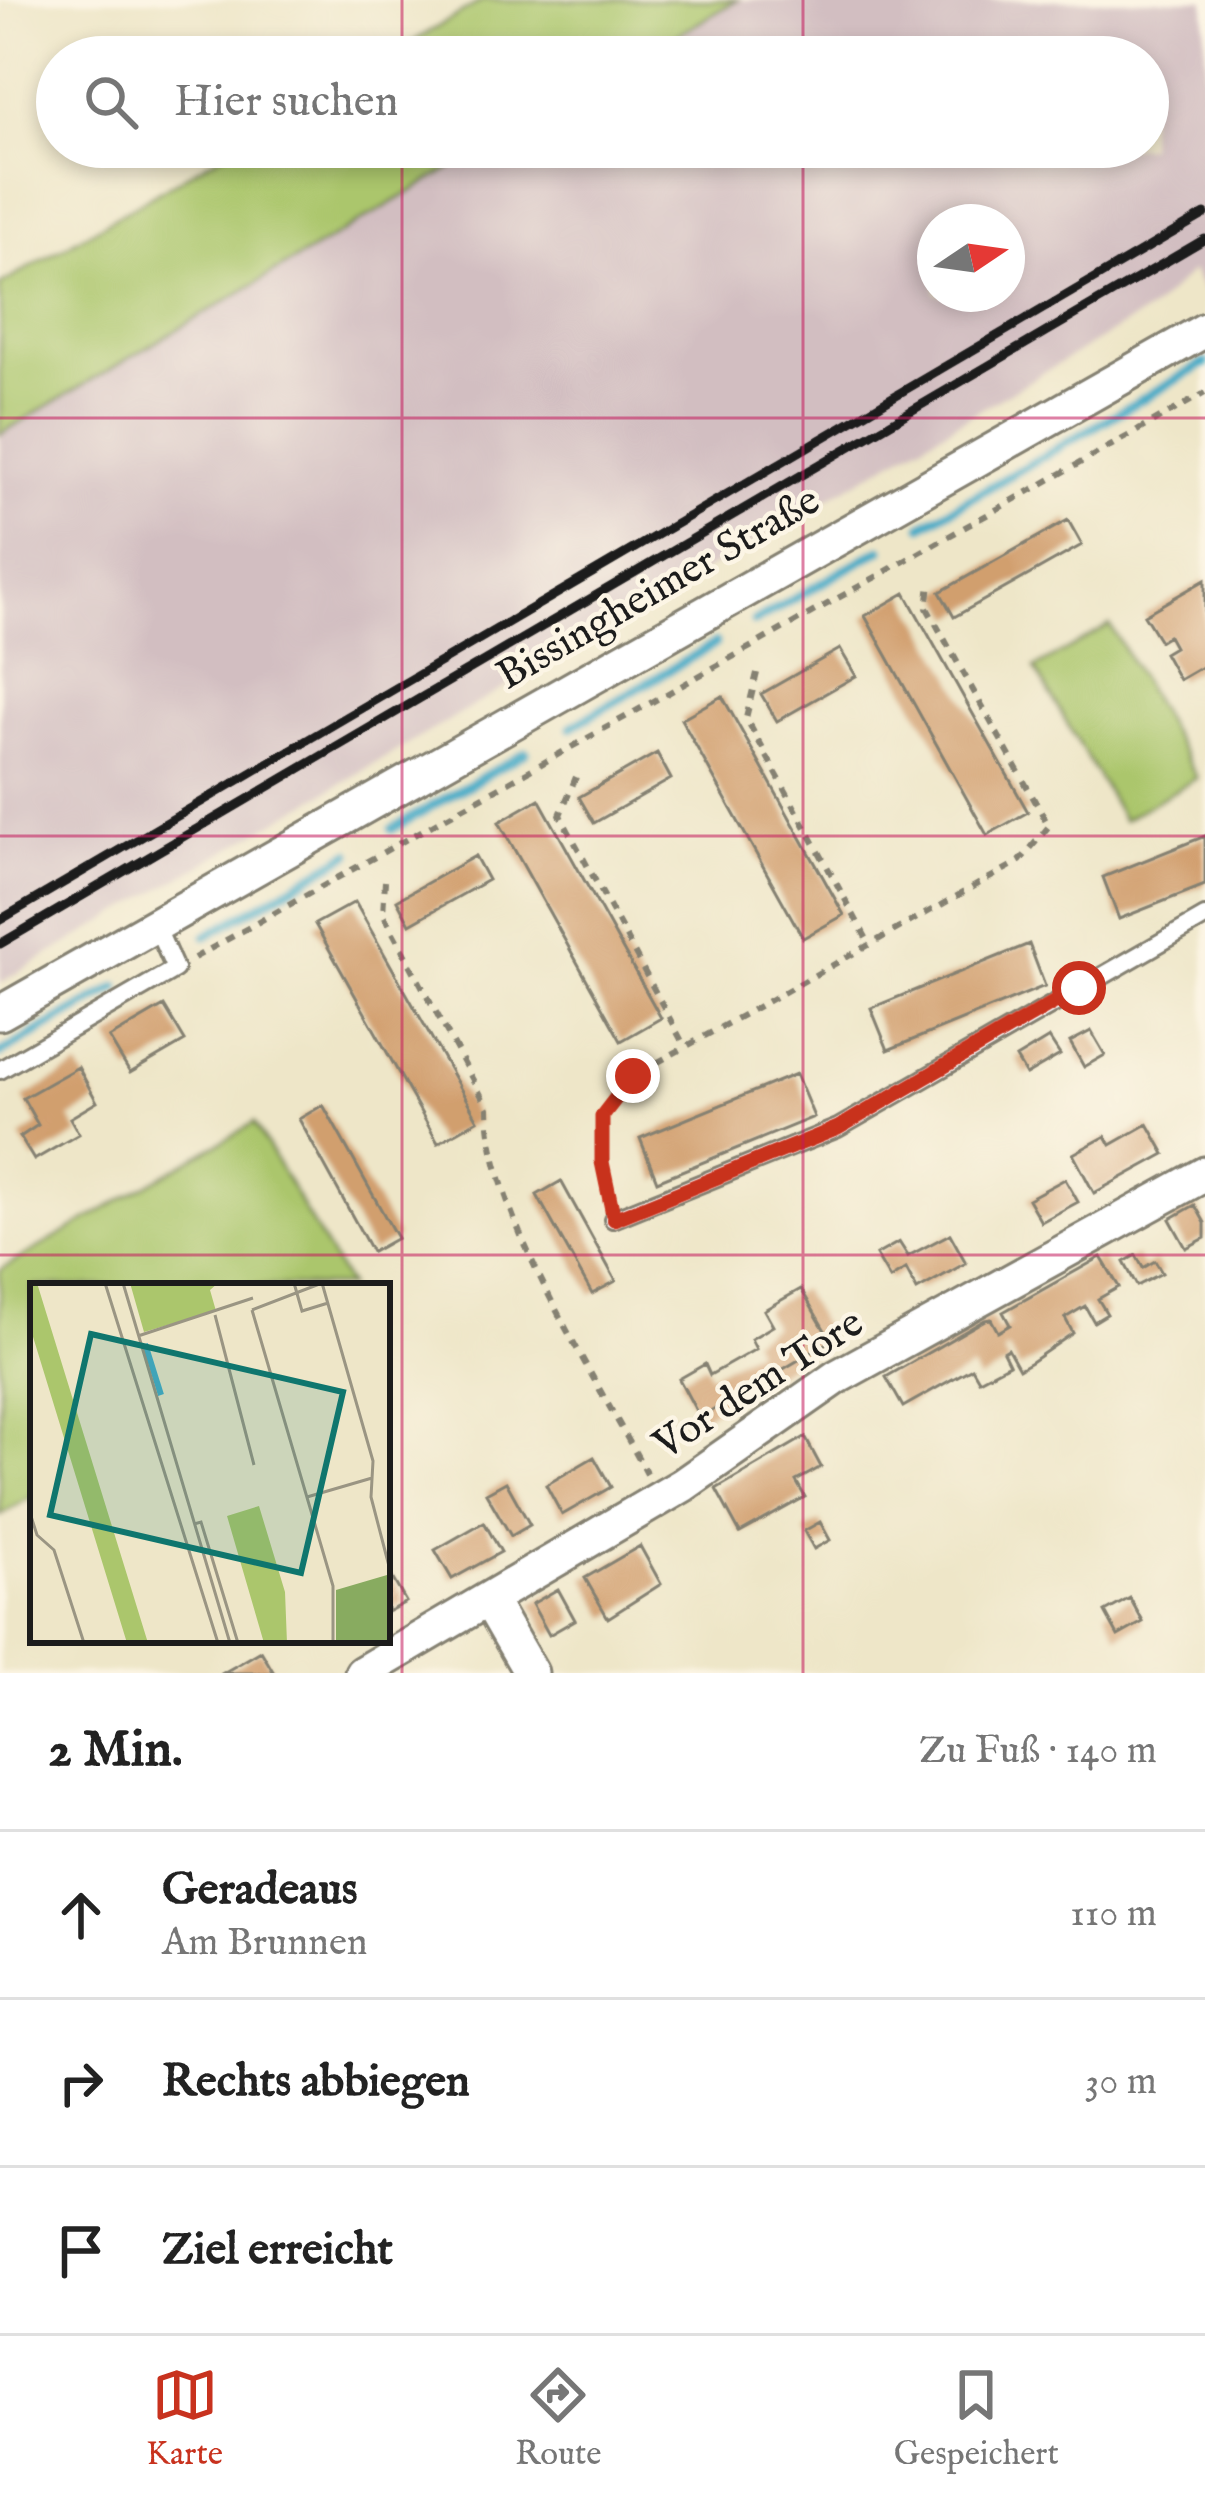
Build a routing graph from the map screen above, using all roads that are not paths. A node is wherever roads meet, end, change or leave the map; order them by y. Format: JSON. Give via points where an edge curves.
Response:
{"nodes":[{"id":1,"x":1205,"y":330,"type":"edge"},
{"id":2,"x":1205,"y":917,"type":"edge"},
{"id":3,"x":155,"y":924,"type":"junction"},
{"id":4,"x":0,"y":1013,"type":"edge"},
{"id":5,"x":0,"y":1070,"type":"edge"},
{"id":6,"x":1205,"y":1174,"type":"edge"},
{"id":7,"x":614,"y":1219,"type":"road end"},
{"id":8,"x":489,"y":1600,"type":"junction"},
{"id":9,"x":362,"y":1673,"type":"edge"},
{"id":10,"x":531,"y":1673,"type":"edge"}],
"edges":[{"from":1,"to":3,"type":"street","name":"Bissingheimer Straße"},
{"from":2,"to":7,"type":"lane","via":[[838,1128]]},
{"from":3,"to":4,"type":"street","name":"Bissingheimer Straße"},
{"from":3,"to":5,"type":"lane","via":[[176,969]]},
{"from":6,"to":8,"type":"street","name":"Vor dem Tore","via":[[837,1377],[660,1499]]},
{"from":8,"to":9,"type":"street","name":"Vor dem Tore"},
{"from":8,"to":10,"type":"street"}]}
